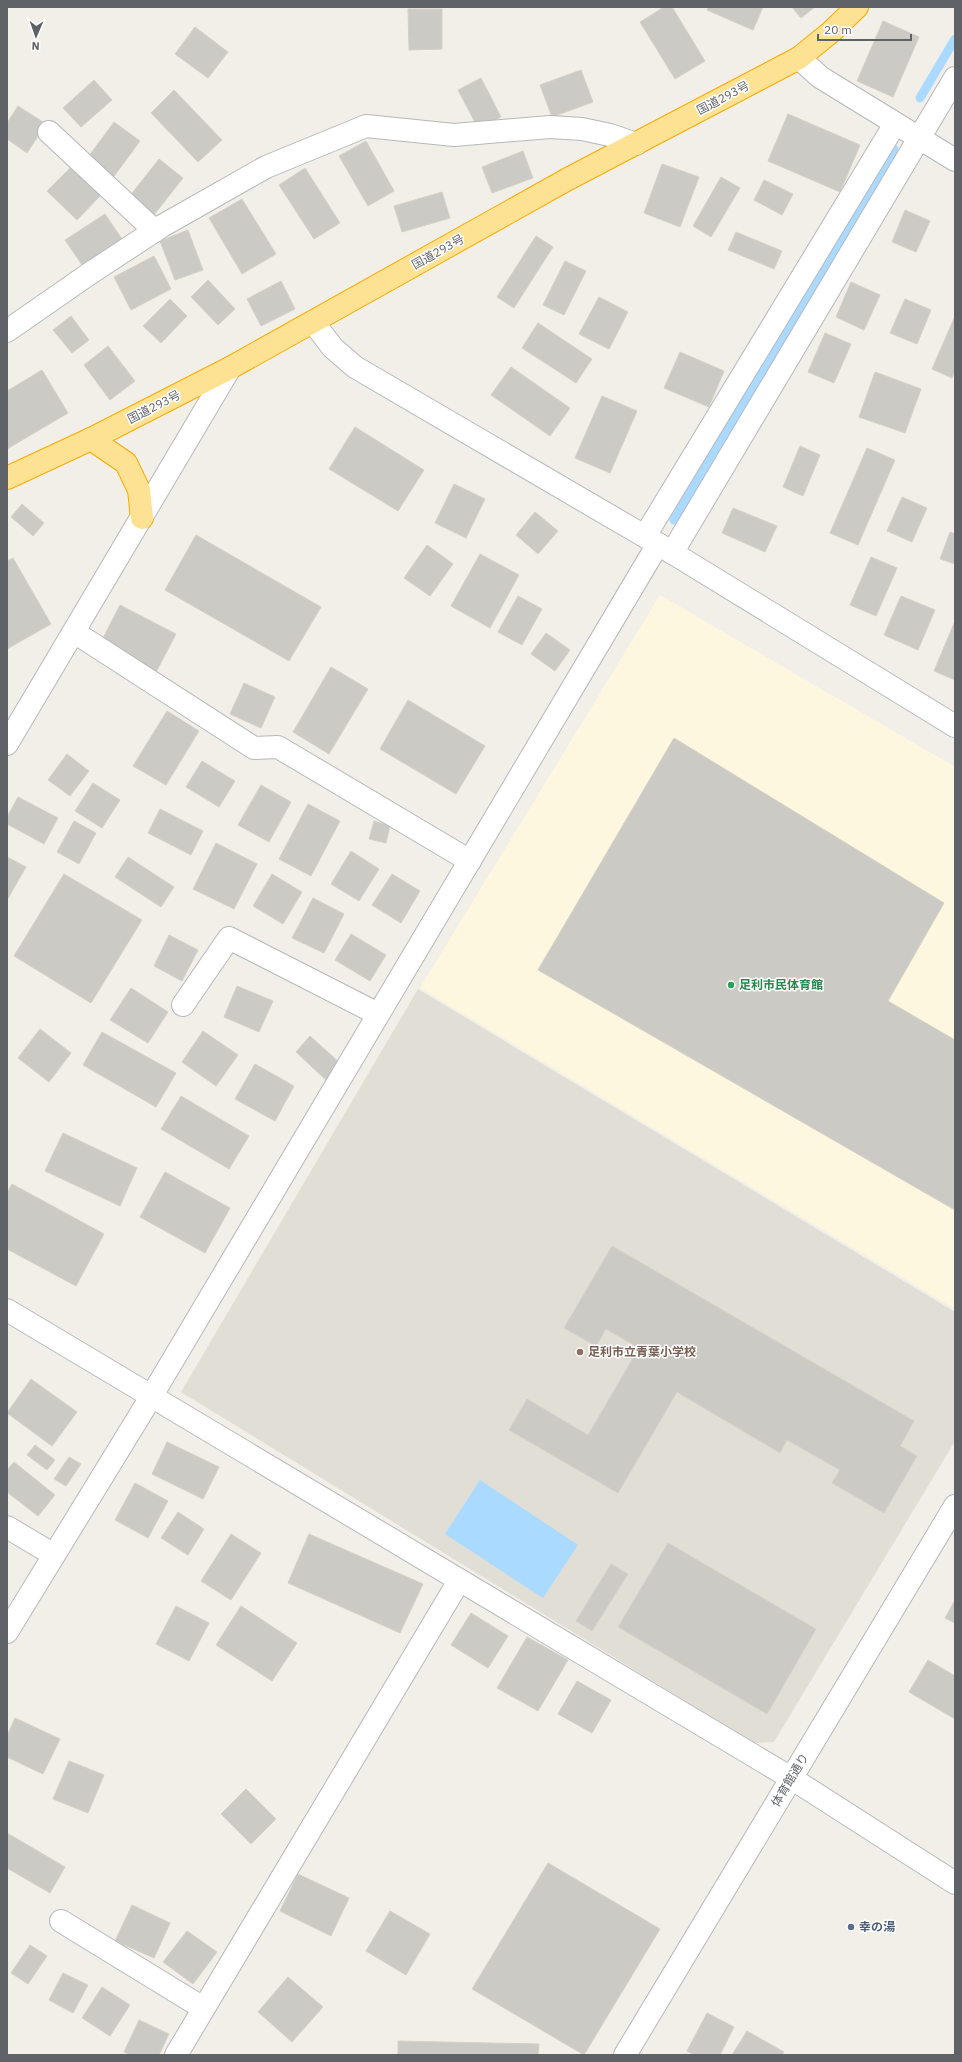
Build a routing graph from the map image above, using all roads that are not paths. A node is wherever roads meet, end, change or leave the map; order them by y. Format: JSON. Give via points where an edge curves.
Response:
{"nodes":[{"id":1,"x":857,"y":7,"type":"edge"},
{"id":2,"x":799,"y":58,"type":"junction"},
{"id":3,"x":955,"y":78,"type":"edge"},
{"id":4,"x":895,"y":124,"type":"junction"},
{"id":5,"x":49,"y":132,"type":"dead end"},
{"id":6,"x":920,"y":139,"type":"junction"},
{"id":7,"x":636,"y":144,"type":"junction"},
{"id":8,"x":955,"y":160,"type":"edge"},
{"id":9,"x":155,"y":231,"type":"junction"},
{"id":10,"x":313,"y":322,"type":"junction"},
{"id":11,"x":7,"y":331,"type":"edge"},
{"id":12,"x":230,"y":368,"type":"junction"},
{"id":13,"x":91,"y":439,"type":"junction"},
{"id":14,"x":7,"y":478,"type":"edge"},
{"id":15,"x":142,"y":518,"type":"junction"},
{"id":16,"x":658,"y":545,"type":"junction"},
{"id":17,"x":74,"y":632,"type":"junction"},
{"id":18,"x":955,"y":726,"type":"edge"},
{"id":19,"x":7,"y":744,"type":"edge"},
{"id":20,"x":470,"y":861,"type":"junction"},
{"id":21,"x":183,"y":1005,"type":"dead end"},
{"id":22,"x":378,"y":1014,"type":"junction"},
{"id":23,"x":7,"y":1310,"type":"edge"},
{"id":24,"x":150,"y":1397,"type":"junction"},
{"id":25,"x":955,"y":1506,"type":"edge"},
{"id":26,"x":7,"y":1527,"type":"edge"},
{"id":27,"x":54,"y":1555,"type":"junction"},
{"id":28,"x":459,"y":1581,"type":"junction"},
{"id":29,"x":7,"y":1632,"type":"edge"},
{"id":30,"x":791,"y":1778,"type":"junction"},
{"id":31,"x":955,"y":1883,"type":"edge"},
{"id":32,"x":61,"y":1921,"type":"dead end"},
{"id":33,"x":203,"y":2008,"type":"junction"},
{"id":34,"x":176,"y":2055,"type":"edge"},
{"id":35,"x":625,"y":2055,"type":"edge"}],
"edges":[{"from":1,"to":2,"type":"highway","name":"国道293号"},
{"from":2,"to":4,"type":"street","via":[[820,77]]},
{"from":2,"to":7,"type":"highway","name":"国道293号"},
{"from":3,"to":6,"type":"street"},
{"from":4,"to":6,"type":"street"},
{"from":4,"to":16,"type":"street"},
{"from":5,"to":9,"type":"street"},
{"from":6,"to":8,"type":"street"},
{"from":6,"to":16,"type":"street"},
{"from":7,"to":9,"type":"street","via":[[610,135],[550,127],[454,135],[366,126],[266,167]]},
{"from":7,"to":10,"type":"highway","name":"国道293号"},
{"from":9,"to":11,"type":"street"},
{"from":10,"to":12,"type":"highway","name":"国道293号"},
{"from":10,"to":16,"type":"street","via":[[333,348],[355,368]]},
{"from":12,"to":13,"type":"highway","name":"国道293号"},
{"from":12,"to":15,"type":"street"},
{"from":13,"to":14,"type":"highway","name":"国道293号"},
{"from":13,"to":15,"type":"highway","via":[[126,463],[139,490]]},
{"from":15,"to":17,"type":"street"},
{"from":16,"to":18,"type":"street"},
{"from":16,"to":20,"type":"street"},
{"from":17,"to":19,"type":"street"},
{"from":17,"to":20,"type":"street","via":[[254,748],[278,747]]},
{"from":20,"to":22,"type":"street"},
{"from":21,"to":22,"type":"street","via":[[229,938]]},
{"from":22,"to":24,"type":"street"},
{"from":23,"to":24,"type":"street"},
{"from":24,"to":27,"type":"street"},
{"from":24,"to":28,"type":"street"},
{"from":25,"to":30,"type":"street","name":"体育館通り"},
{"from":26,"to":27,"type":"street"},
{"from":27,"to":29,"type":"street"},
{"from":28,"to":30,"type":"street"},
{"from":28,"to":33,"type":"street"},
{"from":30,"to":31,"type":"street"},
{"from":30,"to":35,"type":"street","name":"体育館通り"},
{"from":32,"to":33,"type":"street"},
{"from":33,"to":34,"type":"street"}]}
